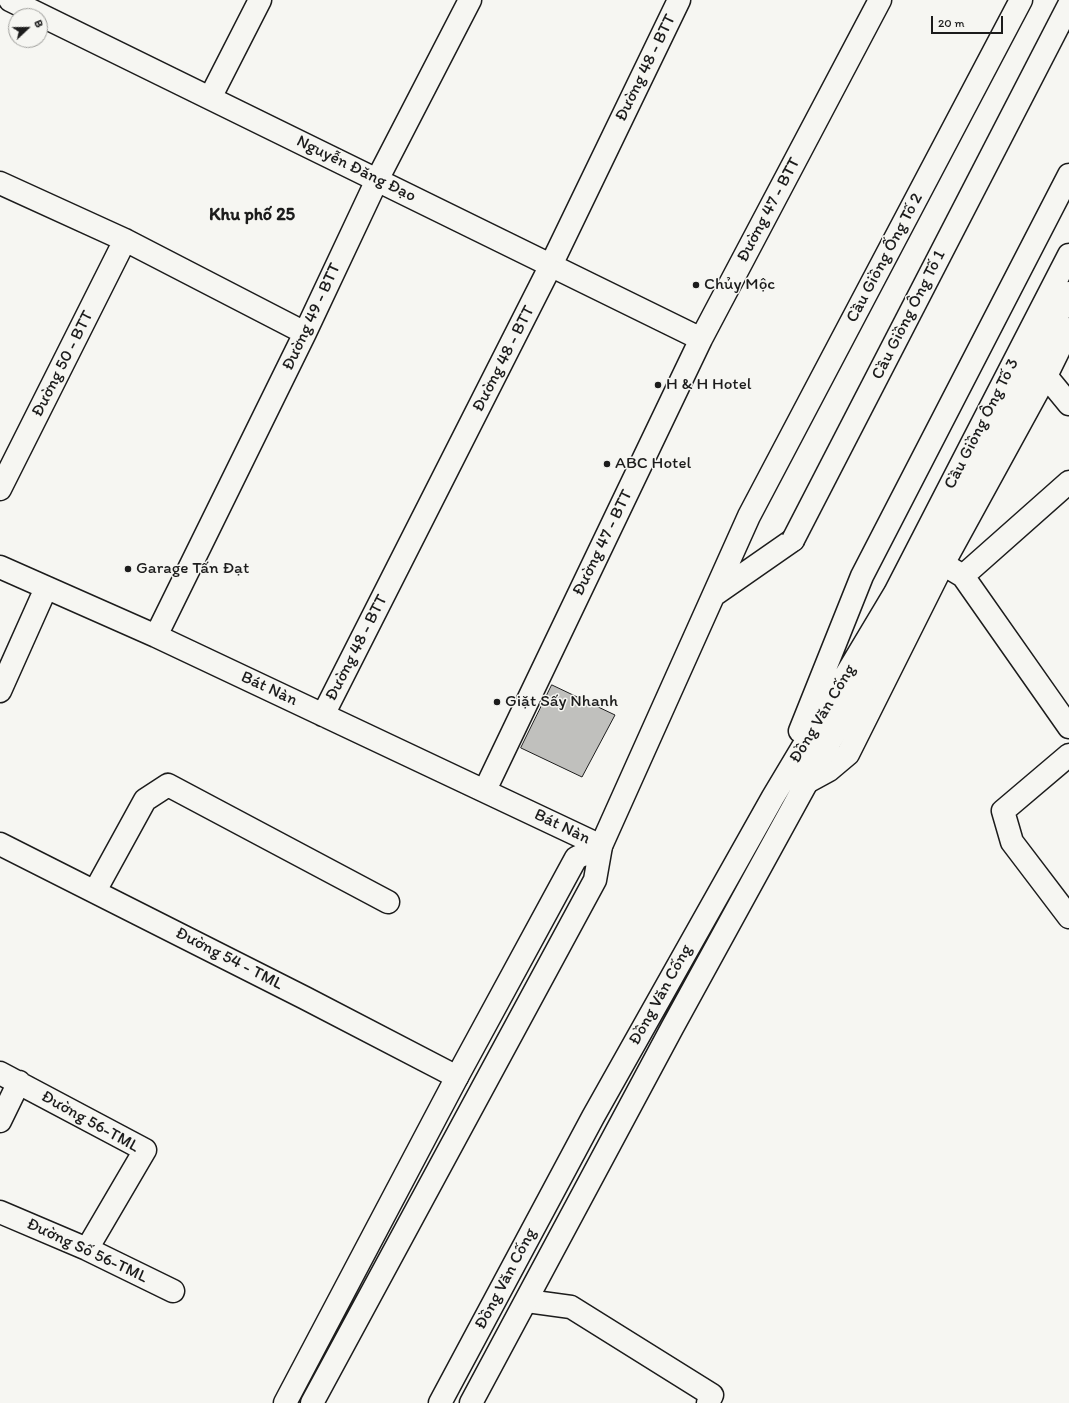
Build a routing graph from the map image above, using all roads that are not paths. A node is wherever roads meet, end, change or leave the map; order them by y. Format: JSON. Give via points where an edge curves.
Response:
{"nodes":[{"id":1,"x":260,"y":0,"type":"edge"},
{"id":2,"x":470,"y":0,"type":"edge"},
{"id":3,"x":679,"y":0,"type":"edge"},
{"id":4,"x":880,"y":0,"type":"edge"},
{"id":5,"x":1020,"y":0,"type":"edge"},
{"id":6,"x":1065,"y":0,"type":"edge"},
{"id":7,"x":18,"y":2,"type":"edge"},
{"id":8,"x":1069,"y":5,"type":"edge"},
{"id":9,"x":1069,"y":8,"type":"edge"},
{"id":10,"x":210,"y":98,"type":"junction"},
{"id":11,"x":1069,"y":175,"type":"edge"},
{"id":12,"x":377,"y":180,"type":"junction"},
{"id":13,"x":0,"y":183,"type":"edge"},
{"id":14,"x":126,"y":240,"type":"junction"},
{"id":15,"x":1069,"y":255,"type":"edge"},
{"id":16,"x":551,"y":265,"type":"junction"},
{"id":17,"x":1069,"y":293,"type":"edge"},
{"id":18,"x":1069,"y":329,"type":"edge"},
{"id":19,"x":305,"y":333,"type":"junction"},
{"id":20,"x":701,"y":338,"type":"junction"},
{"id":21,"x":1046,"y":376,"type":"junction"},
{"id":22,"x":1069,"y":404,"type":"edge"},
{"id":23,"x":1069,"y":482,"type":"edge"},
{"id":24,"x":0,"y":489,"type":"edge"},
{"id":25,"x":943,"y":564,"type":"junction"},
{"id":26,"x":0,"y":567,"type":"edge"},
{"id":27,"x":963,"y":576,"type":"junction"},
{"id":28,"x":46,"y":588,"type":"junction"},
{"id":29,"x":714,"y":595,"type":"junction"},
{"id":30,"x":902,"y":597,"type":"junction"},
{"id":31,"x":156,"y":636,"type":"junction"},
{"id":32,"x":8,"y":653,"type":"edge"},
{"id":33,"x":0,"y":691,"type":"edge"},
{"id":34,"x":323,"y":715,"type":"junction"},
{"id":35,"x":1069,"y":727,"type":"edge"},
{"id":36,"x":1069,"y":755,"type":"edge"},
{"id":37,"x":807,"y":782,"type":"junction"},
{"id":38,"x":485,"y":790,"type":"junction"},
{"id":39,"x":773,"y":797,"type":"junction"},
{"id":40,"x":0,"y":844,"type":"edge"},
{"id":41,"x":601,"y":846,"type":"junction"},
{"id":42,"x":95,"y":891,"type":"junction"},
{"id":43,"x":388,"y":902,"type":"dead end"},
{"id":44,"x":1069,"y":917,"type":"edge"},
{"id":45,"x":9,"y":1077,"type":"edge"},
{"id":46,"x":457,"y":1077,"type":"junction"},
{"id":47,"x":0,"y":1121,"type":"edge"},
{"id":48,"x":0,"y":1212,"type":"edge"},
{"id":49,"x":87,"y":1249,"type":"junction"},
{"id":50,"x":173,"y":1290,"type":"dead end"},
{"id":51,"x":527,"y":1301,"type":"junction"},
{"id":52,"x":285,"y":1403,"type":"edge"},
{"id":53,"x":312,"y":1403,"type":"edge"},
{"id":54,"x":440,"y":1403,"type":"edge"},
{"id":55,"x":471,"y":1403,"type":"edge"},
{"id":56,"x":708,"y":1403,"type":"edge"}],
"edges":[{"from":1,"to":10,"type":"street"},
{"from":2,"to":12,"type":"street","name":"Đường 49 - BTT"},
{"from":3,"to":16,"type":"street","name":"Đường 48 - BTT"},
{"from":4,"to":20,"type":"street","name":"Đường 47 - BTT"},
{"from":5,"to":29,"type":"street","name":"Cầu Giồng Ống Tố 2","via":[[749,516]]},
{"from":6,"to":9,"type":"street"},
{"from":7,"to":10,"type":"street","name":"Nguyễn Đăng Đạo"},
{"from":8,"to":29,"type":"street","name":"Cầu Giồng Ông Tố 1","bridge":true,"via":[[793,540]]},
{"from":10,"to":12,"type":"street","name":"Nguyễn Đăng Đạo"},
{"from":11,"to":39,"type":"street","via":[[862,576]]},
{"from":12,"to":16,"type":"street","name":"Nguyễn Đăng Đạo"},
{"from":12,"to":19,"type":"street","name":"Đường 49 - BTT"},
{"from":13,"to":14,"type":"street"},
{"from":14,"to":19,"type":"street"},
{"from":14,"to":24,"type":"street","name":"Đường 50 - BTT"},
{"from":15,"to":30,"type":"street","name":"Cầu Giồng Ông Tố 3"},
{"from":16,"to":20,"type":"street","name":"Nguyễn Đăng Đạo"},
{"from":16,"to":34,"type":"street","name":"Đường 48 - BTT"},
{"from":17,"to":30,"type":"street","name":"Cầu Giồng Ông Tố 3"},
{"from":18,"to":21,"type":"street"},
{"from":19,"to":31,"type":"street","name":"Đường 49 - BTT"},
{"from":20,"to":38,"type":"street","name":"Đường 47 - BTT"},
{"from":21,"to":22,"type":"street"},
{"from":21,"to":25,"type":"street"},
{"from":23,"to":27,"type":"street"},
{"from":25,"to":27,"type":"street"},
{"from":25,"to":37,"type":"street","via":[[848,754],[829,770]]},
{"from":26,"to":28,"type":"street","name":"Bát Nàn"},
{"from":27,"to":35,"type":"street"},
{"from":28,"to":31,"type":"street","name":"Bát Nàn"},
{"from":28,"to":32,"type":"street"},
{"from":29,"to":41,"type":"street"},
{"from":30,"to":37,"type":"street","name":"Đồng Văn Cống"},
{"from":30,"to":39,"type":"street","name":"Đồng Văn Cống"},
{"from":31,"to":34,"type":"street","name":"Bát Nàn"},
{"from":32,"to":33,"type":"street"},
{"from":34,"to":38,"type":"street","name":"Bát Nàn"},
{"from":36,"to":44,"type":"street","via":[[1003,811],[1012,842]]},
{"from":37,"to":39,"type":"street"},
{"from":37,"to":51,"type":"street","name":"Đồng Văn Cống","via":[[675,1021]]},
{"from":38,"to":41,"type":"street","name":"Bát Nàn"},
{"from":39,"to":54,"type":"street","name":"Đồng Văn Cống","via":[[593,1117]]},
{"from":40,"to":42,"type":"street","name":"Đường 54 - TML"},
{"from":41,"to":46,"type":"street","via":[[576,858]]},
{"from":41,"to":53,"type":"street","via":[[595,880]]},
{"from":42,"to":43,"type":"street","via":[[145,800],[168,785]]},
{"from":42,"to":46,"type":"street","name":"Đường 54 - TML"},
{"from":45,"to":47,"type":"street"},
{"from":45,"to":49,"type":"street","name":"Đường 56-TML","via":[[145,1150]]},
{"from":46,"to":52,"type":"street"},
{"from":48,"to":49,"type":"street","name":"Đường Số 56-TML"},
{"from":49,"to":50,"type":"street","name":"Đường Số 56-TML"},
{"from":51,"to":55,"type":"street","name":"Đồng Văn Cống"},
{"from":51,"to":56,"type":"street","via":[[571,1307],[712,1395]]}]}
